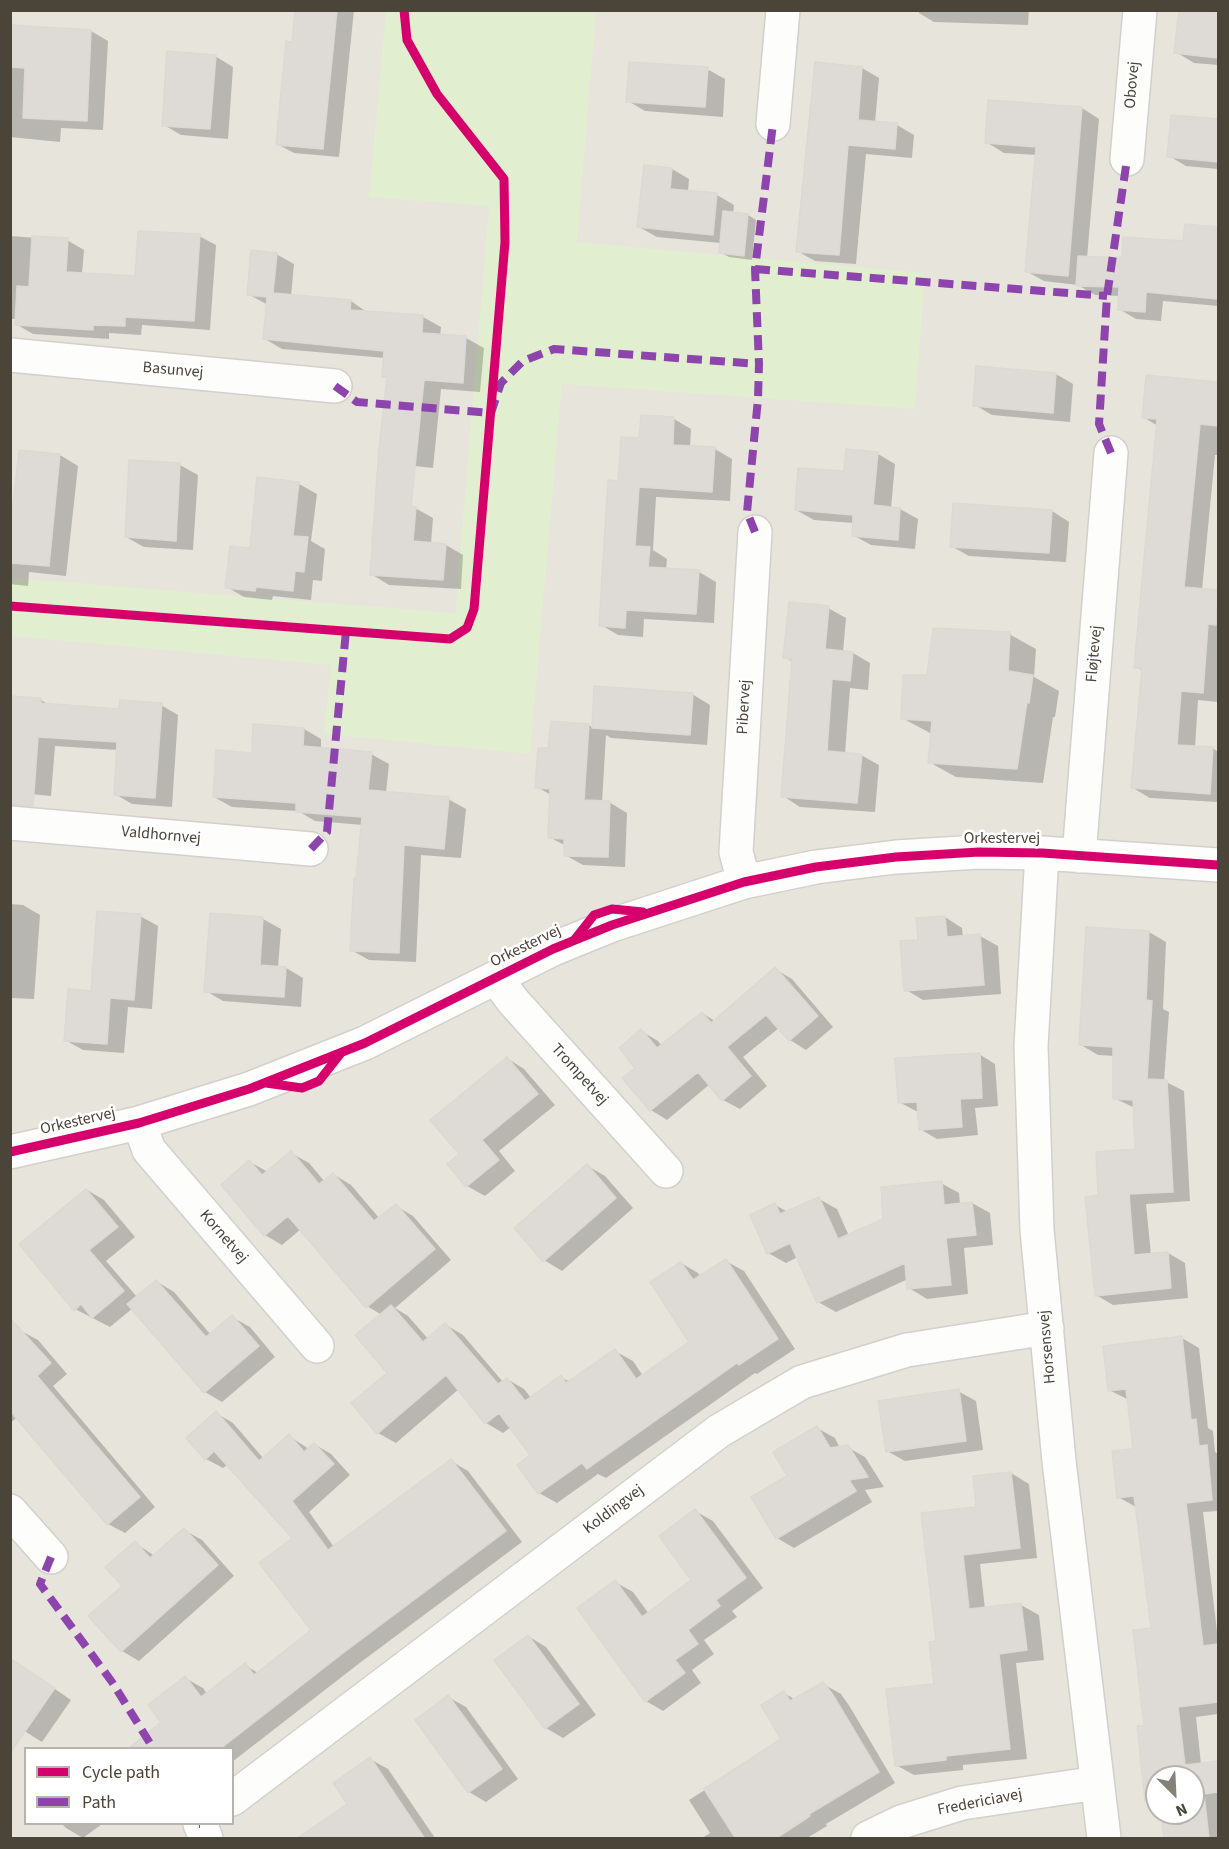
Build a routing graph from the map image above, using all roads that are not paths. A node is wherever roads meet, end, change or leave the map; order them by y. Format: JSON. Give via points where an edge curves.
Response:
{"nodes":[{"id":1,"x":783,"y":10,"type":"edge"},
{"id":2,"x":1140,"y":10,"type":"edge"},
{"id":3,"x":773,"y":124,"type":"dead end"},
{"id":4,"x":1126,"y":159,"type":"dead end"},
{"id":5,"x":10,"y":355,"type":"edge"},
{"id":6,"x":335,"y":386,"type":"dead end"},
{"id":7,"x":1111,"y":453,"type":"dead end"},
{"id":8,"x":755,"y":532,"type":"dead end"},
{"id":9,"x":10,"y":823,"type":"edge"},
{"id":10,"x":311,"y":849,"type":"dead end"},
{"id":11,"x":1042,"y":853,"type":"junction"},
{"id":12,"x":1079,"y":856,"type":"junction"},
{"id":13,"x":1218,"y":865,"type":"edge"},
{"id":14,"x":744,"y":882,"type":"junction"},
{"id":15,"x":496,"y":978,"type":"junction"},
{"id":16,"x":139,"y":1123,"type":"junction"},
{"id":17,"x":10,"y":1152,"type":"edge"},
{"id":18,"x":666,"y":1171,"type":"dead end"},
{"id":19,"x":1047,"y":1328,"type":"junction"},
{"id":20,"x":317,"y":1346,"type":"dead end"},
{"id":21,"x":10,"y":1511,"type":"edge"},
{"id":22,"x":51,"y":1557,"type":"dead end"},
{"id":23,"x":1097,"y":1783,"type":"junction"},
{"id":24,"x":234,"y":1797,"type":"edge"},
{"id":25,"x":200,"y":1825,"type":"edge"},
{"id":26,"x":206,"y":1839,"type":"edge"},
{"id":27,"x":868,"y":1839,"type":"edge"},
{"id":28,"x":1104,"y":1839,"type":"edge"}],
"edges":[{"from":1,"to":3,"type":"street"},
{"from":2,"to":4,"type":"street","name":"Obovej"},
{"from":5,"to":6,"type":"street","name":"Basunvej"},
{"from":7,"to":12,"type":"street","name":"Fløjtevej"},
{"from":8,"to":14,"type":"street","name":"Pibervej","via":[[736,852]]},
{"from":9,"to":10,"type":"street","name":"Valdhornvej"},
{"from":11,"to":12,"type":"street","name":"Orkestervej"},
{"from":11,"to":14,"type":"street","name":"Orkestervej","via":[[896,857],[816,867]]},
{"from":11,"to":19,"type":"street","name":"Horsensvej","via":[[1031,1046],[1037,1230]]},
{"from":12,"to":13,"type":"street","name":"Orkestervej"},
{"from":14,"to":15,"type":"street","name":"Orkestervej","via":[[612,925]]},
{"from":15,"to":16,"type":"street","name":"Orkestervej","via":[[365,1043],[249,1089]]},
{"from":15,"to":18,"type":"street","name":"Trompetvej"},
{"from":16,"to":17,"type":"street","name":"Orkestervej"},
{"from":16,"to":20,"type":"street","name":"Kornetvej","via":[[149,1150]]},
{"from":19,"to":23,"type":"street","name":"Horsensvej"},
{"from":19,"to":24,"type":"street","name":"Koldingvej","via":[[907,1350],[802,1382],[719,1431]]},
{"from":21,"to":22,"type":"street"},
{"from":23,"to":27,"type":"street","name":"Fredericiavej","via":[[962,1803],[901,1822]]},
{"from":23,"to":28,"type":"street","name":"Horsensvej"},
{"from":25,"to":26,"type":"street"}]}
